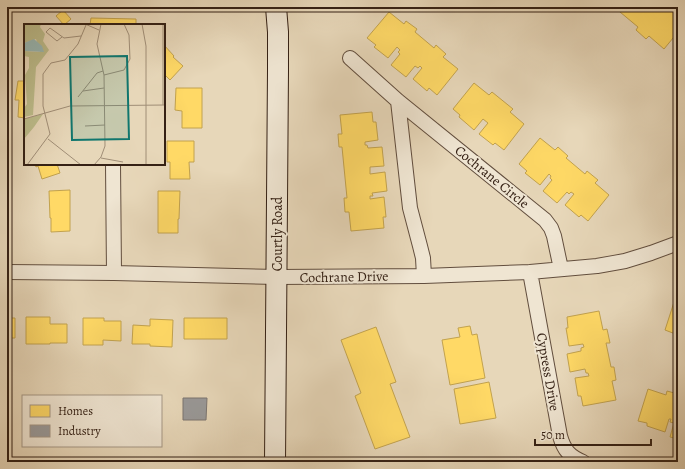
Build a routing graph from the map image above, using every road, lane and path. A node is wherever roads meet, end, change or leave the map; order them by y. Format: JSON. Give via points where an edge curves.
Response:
{"nodes":[{"id":1,"x":276,"y":7,"type":"edge"},
{"id":2,"x":350,"y":58,"type":"dead end"},
{"id":3,"x":398,"y":101,"type":"junction"},
{"id":4,"x":114,"y":165,"type":"edge"},
{"id":5,"x":678,"y":243,"type":"edge"},
{"id":6,"x":561,"y":269,"type":"junction"},
{"id":7,"x":7,"y":272,"type":"edge"},
{"id":8,"x":530,"y":272,"type":"junction"},
{"id":9,"x":114,"y":273,"type":"junction"},
{"id":10,"x":424,"y":276,"type":"junction"},
{"id":11,"x":277,"y":277,"type":"junction"},
{"id":12,"x":275,"y":462,"type":"edge"},
{"id":13,"x":583,"y":462,"type":"edge"}],
"edges":[{"from":1,"to":11,"type":"street","name":"Courtly Road"},
{"from":2,"to":3,"type":"street","name":"Cochrane Circle"},
{"from":3,"to":6,"type":"street","name":"Cochrane Circle","via":[[545,220],[554,236]]},
{"from":3,"to":10,"type":"street","via":[[410,208],[420,246]]},
{"from":4,"to":9,"type":"street"},
{"from":5,"to":6,"type":"street","name":"Cochrane Drive","via":[[625,261]]},
{"from":6,"to":8,"type":"street","name":"Cochrane Drive"},
{"from":7,"to":9,"type":"street","name":"Cochrane Drive"},
{"from":8,"to":10,"type":"street","name":"Cochrane Drive"},
{"from":8,"to":13,"type":"street","name":"Cypress Drive","via":[[560,436],[568,454]]},
{"from":9,"to":11,"type":"street","name":"Cochrane Drive"},
{"from":10,"to":11,"type":"street","name":"Cochrane Drive"},
{"from":11,"to":12,"type":"street","name":"Courtly Road"}]}
